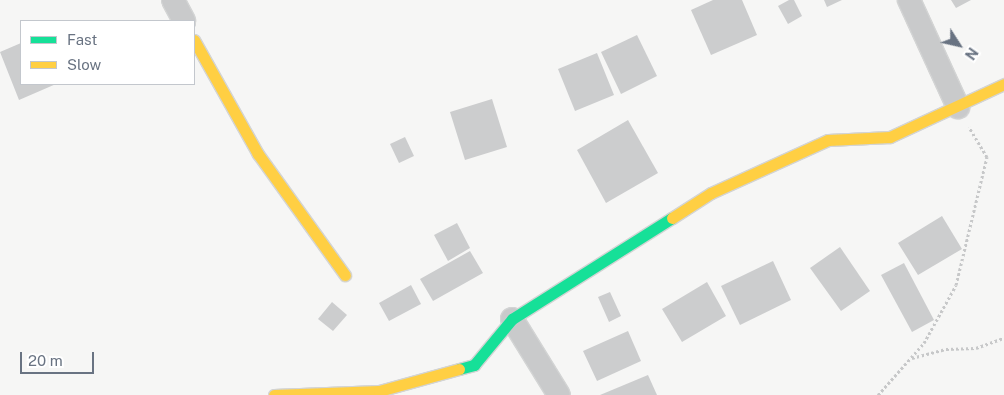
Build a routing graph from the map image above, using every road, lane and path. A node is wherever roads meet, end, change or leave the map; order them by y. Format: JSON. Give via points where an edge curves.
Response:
{"nodes":[{"id":1,"x":173,"y":0,"type":"edge"},
{"id":2,"x":909,"y":0,"type":"edge"},
{"id":3,"x":183,"y":20,"type":"edge"},
{"id":4,"x":195,"y":42,"type":"edge"},
{"id":5,"x":1004,"y":84,"type":"edge"},
{"id":6,"x":958,"y":107,"type":"junction"},
{"id":7,"x":345,"y":275,"type":"dead end"},
{"id":8,"x":512,"y":319,"type":"junction"},
{"id":9,"x":1004,"y":338,"type":"edge"},
{"id":10,"x":911,"y":358,"type":"junction"},
{"id":11,"x":274,"y":395,"type":"edge"},
{"id":12,"x":559,"y":395,"type":"edge"},
{"id":13,"x":878,"y":395,"type":"edge"}],
"edges":[{"from":1,"to":3,"type":"street"},
{"from":2,"to":6,"type":"street"},
{"from":4,"to":7,"type":"street","via":[[258,154]]},
{"from":5,"to":6,"type":"street"},
{"from":6,"to":8,"type":"street","via":[[890,137],[828,140],[711,192]]},
{"from":6,"to":10,"type":"path","via":[[987,157],[956,285],[924,343]]},
{"from":8,"to":11,"type":"street","via":[[474,365],[379,391]]},
{"from":8,"to":12,"type":"street"},
{"from":9,"to":10,"type":"path","via":[[976,348],[946,349]]},
{"from":10,"to":13,"type":"path"}]}
